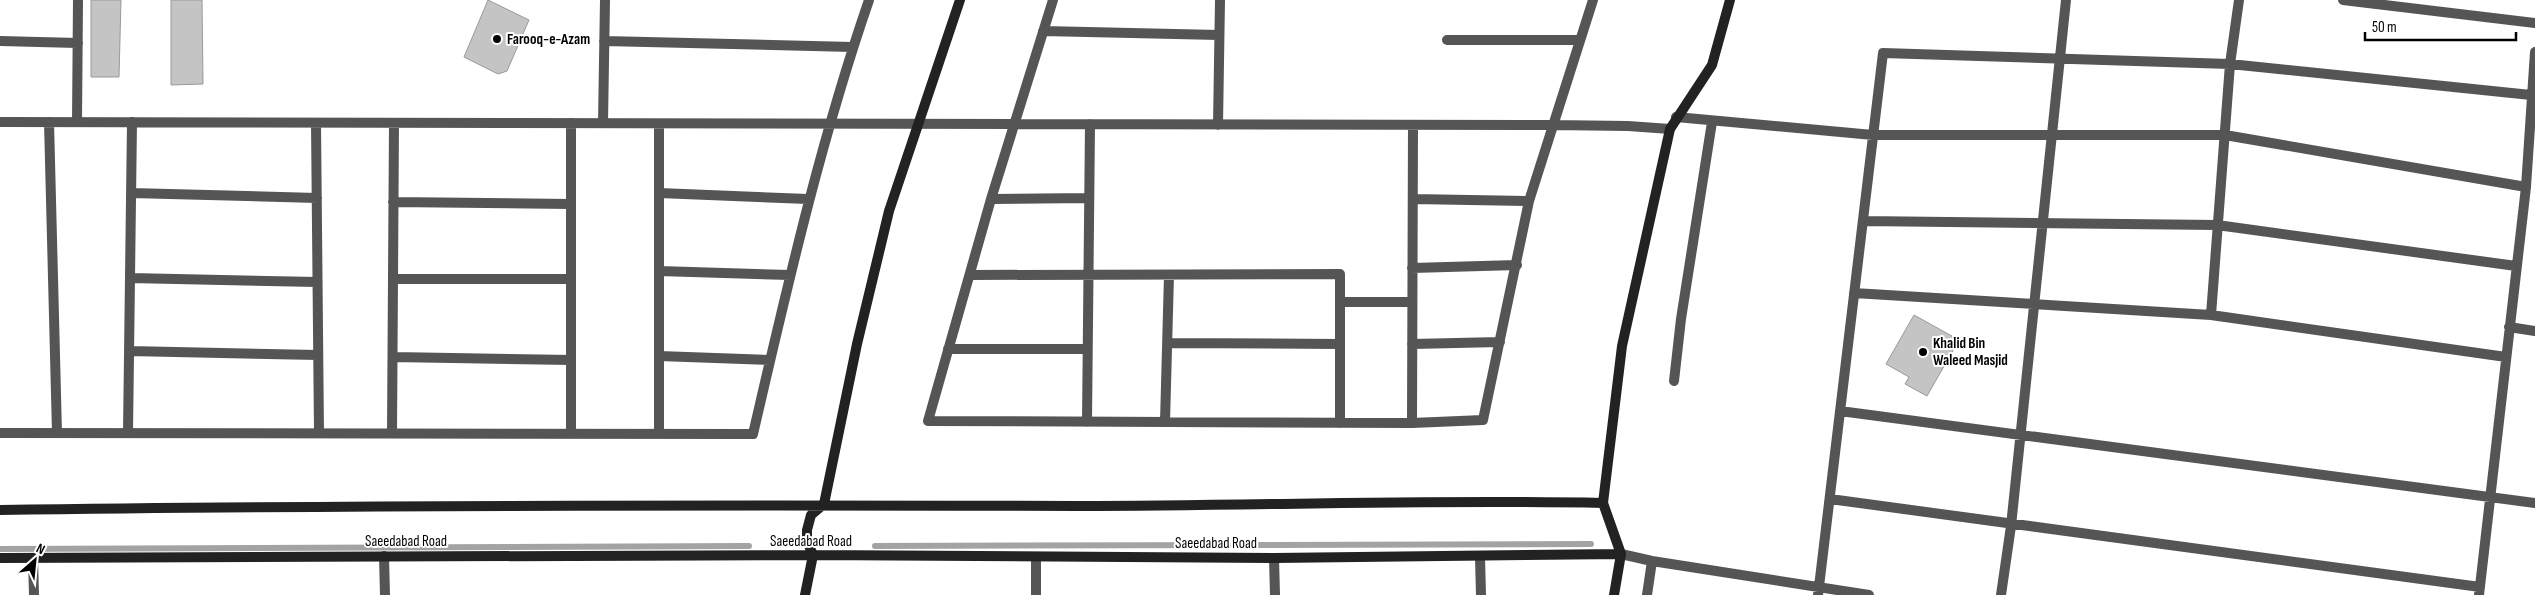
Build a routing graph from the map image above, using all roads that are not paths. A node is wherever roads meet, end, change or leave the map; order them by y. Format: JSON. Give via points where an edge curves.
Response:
{"nodes":[{"id":1,"x":78,"y":0,"type":"edge"},
{"id":2,"x":605,"y":0,"type":"edge"},
{"id":3,"x":869,"y":0,"type":"edge"},
{"id":4,"x":960,"y":0,"type":"edge"},
{"id":5,"x":1053,"y":0,"type":"edge"},
{"id":6,"x":1220,"y":0,"type":"edge"},
{"id":7,"x":1593,"y":0,"type":"edge"},
{"id":8,"x":1730,"y":0,"type":"edge"},
{"id":9,"x":2066,"y":0,"type":"edge"},
{"id":10,"x":2239,"y":0,"type":"edge"},
{"id":11,"x":2343,"y":0,"type":"edge"},
{"id":12,"x":2535,"y":23,"type":"edge"},
{"id":13,"x":1043,"y":31,"type":"junction"},
{"id":14,"x":1220,"y":35,"type":"junction"},
{"id":15,"x":1447,"y":40,"type":"dead end"},
{"id":16,"x":1579,"y":40,"type":"junction"},
{"id":17,"x":0,"y":41,"type":"edge"},
{"id":18,"x":604,"y":41,"type":"junction"},
{"id":19,"x":78,"y":43,"type":"junction"},
{"id":20,"x":852,"y":47,"type":"junction"},
{"id":21,"x":2534,"y":56,"type":"edge"},
{"id":22,"x":2060,"y":57,"type":"junction"},
{"id":23,"x":2230,"y":64,"type":"junction"},
{"id":24,"x":2531,"y":95,"type":"junction"},
{"id":25,"x":1676,"y":117,"type":"junction"},
{"id":26,"x":0,"y":122,"type":"edge"},
{"id":27,"x":49,"y":122,"type":"junction"},
{"id":28,"x":77,"y":122,"type":"junction"},
{"id":29,"x":132,"y":122,"type":"junction"},
{"id":30,"x":1712,"y":122,"type":"junction"},
{"id":31,"x":316,"y":123,"type":"junction"},
{"id":32,"x":394,"y":123,"type":"junction"},
{"id":33,"x":571,"y":123,"type":"junction"},
{"id":34,"x":603,"y":124,"type":"junction"},
{"id":35,"x":659,"y":124,"type":"junction"},
{"id":36,"x":829,"y":124,"type":"junction"},
{"id":37,"x":918,"y":124,"type":"junction"},
{"id":38,"x":1015,"y":124,"type":"junction"},
{"id":39,"x":1090,"y":124,"type":"junction"},
{"id":40,"x":1218,"y":125,"type":"junction"},
{"id":41,"x":1413,"y":125,"type":"junction"},
{"id":42,"x":1552,"y":125,"type":"junction"},
{"id":43,"x":1670,"y":129,"type":"junction"},
{"id":44,"x":2225,"y":134,"type":"junction"},
{"id":45,"x":1873,"y":135,"type":"junction"},
{"id":46,"x":2052,"y":135,"type":"junction"},
{"id":47,"x":2532,"y":138,"type":"edge"},
{"id":48,"x":2526,"y":186,"type":"junction"},
{"id":49,"x":131,"y":192,"type":"junction"},
{"id":50,"x":659,"y":193,"type":"junction"},
{"id":51,"x":317,"y":198,"type":"junction"},
{"id":52,"x":1089,"y":198,"type":"junction"},
{"id":53,"x":808,"y":199,"type":"junction"},
{"id":54,"x":991,"y":199,"type":"junction"},
{"id":55,"x":1412,"y":199,"type":"junction"},
{"id":56,"x":1529,"y":201,"type":"junction"},
{"id":57,"x":393,"y":202,"type":"junction"},
{"id":58,"x":571,"y":204,"type":"junction"},
{"id":59,"x":1863,"y":221,"type":"junction"},
{"id":60,"x":2043,"y":223,"type":"junction"},
{"id":61,"x":2217,"y":225,"type":"junction"},
{"id":62,"x":1517,"y":265,"type":"junction"},
{"id":63,"x":2516,"y":266,"type":"junction"},
{"id":64,"x":1412,"y":268,"type":"junction"},
{"id":65,"x":659,"y":271,"type":"junction"},
{"id":66,"x":790,"y":275,"type":"junction"},
{"id":67,"x":970,"y":275,"type":"junction"},
{"id":68,"x":1169,"y":275,"type":"junction"},
{"id":69,"x":1088,"y":276,"type":"junction"},
{"id":70,"x":130,"y":278,"type":"junction"},
{"id":71,"x":393,"y":279,"type":"junction"},
{"id":72,"x":571,"y":279,"type":"junction"},
{"id":73,"x":317,"y":282,"type":"junction"},
{"id":74,"x":1854,"y":293,"type":"junction"},
{"id":75,"x":1340,"y":302,"type":"junction"},
{"id":76,"x":1412,"y":302,"type":"junction"},
{"id":77,"x":2034,"y":304,"type":"junction"},
{"id":78,"x":2211,"y":315,"type":"junction"},
{"id":79,"x":2509,"y":327,"type":"junction"},
{"id":80,"x":2535,"y":331,"type":"edge"},
{"id":81,"x":1500,"y":342,"type":"junction"},
{"id":82,"x":1167,"y":343,"type":"junction"},
{"id":83,"x":1340,"y":344,"type":"junction"},
{"id":84,"x":1412,"y":344,"type":"junction"},
{"id":85,"x":948,"y":349,"type":"junction"},
{"id":86,"x":1087,"y":349,"type":"junction"},
{"id":87,"x":129,"y":351,"type":"junction"},
{"id":88,"x":318,"y":355,"type":"junction"},
{"id":89,"x":659,"y":356,"type":"junction"},
{"id":90,"x":393,"y":357,"type":"junction"},
{"id":91,"x":2506,"y":357,"type":"junction"},
{"id":92,"x":571,"y":360,"type":"junction"},
{"id":93,"x":770,"y":360,"type":"junction"},
{"id":94,"x":1674,"y":380,"type":"dead end"},
{"id":95,"x":1840,"y":411,"type":"junction"},
{"id":96,"x":1087,"y":422,"type":"junction"},
{"id":97,"x":1165,"y":422,"type":"junction"},
{"id":98,"x":1340,"y":423,"type":"junction"},
{"id":99,"x":1412,"y":423,"type":"junction"},
{"id":100,"x":0,"y":432,"type":"edge"},
{"id":101,"x":57,"y":432,"type":"junction"},
{"id":102,"x":128,"y":433,"type":"junction"},
{"id":103,"x":319,"y":433,"type":"junction"},
{"id":104,"x":392,"y":433,"type":"junction"},
{"id":105,"x":571,"y":434,"type":"junction"},
{"id":106,"x":659,"y":434,"type":"junction"},
{"id":107,"x":2021,"y":434,"type":"junction"},
{"id":108,"x":2489,"y":496,"type":"junction"},
{"id":109,"x":1830,"y":498,"type":"junction"},
{"id":110,"x":1603,"y":503,"type":"junction"},
{"id":111,"x":2535,"y":503,"type":"edge"},
{"id":112,"x":824,"y":504,"type":"junction"},
{"id":113,"x":0,"y":510,"type":"edge"},
{"id":114,"x":2012,"y":523,"type":"junction"},
{"id":115,"x":1621,"y":554,"type":"junction"},
{"id":116,"x":814,"y":555,"type":"junction"},
{"id":117,"x":384,"y":556,"type":"junction"},
{"id":118,"x":1480,"y":557,"type":"junction"},
{"id":119,"x":0,"y":558,"type":"edge"},
{"id":120,"x":33,"y":558,"type":"junction"},
{"id":121,"x":1036,"y":558,"type":"junction"},
{"id":122,"x":1274,"y":558,"type":"junction"},
{"id":123,"x":1652,"y":561,"type":"junction"},
{"id":124,"x":1819,"y":591,"type":"edge"},
{"id":125,"x":2479,"y":591,"type":"edge"},
{"id":126,"x":34,"y":595,"type":"edge"},
{"id":127,"x":385,"y":595,"type":"edge"},
{"id":128,"x":806,"y":595,"type":"edge"},
{"id":129,"x":1036,"y":595,"type":"edge"},
{"id":130,"x":1275,"y":595,"type":"edge"},
{"id":131,"x":1480,"y":595,"type":"edge"},
{"id":132,"x":1614,"y":595,"type":"edge"},
{"id":133,"x":1647,"y":595,"type":"edge"},
{"id":134,"x":1869,"y":595,"type":"edge"},
{"id":135,"x":2001,"y":595,"type":"edge"}],
"edges":[{"from":1,"to":19,"type":"street"},
{"from":2,"to":18,"type":"street"},
{"from":3,"to":20,"type":"street"},
{"from":4,"to":37,"type":"street"},
{"from":5,"to":13,"type":"street"},
{"from":6,"to":14,"type":"street"},
{"from":7,"to":16,"type":"street"},
{"from":8,"to":25,"type":"street","via":[[1712,66]]},
{"from":9,"to":22,"type":"street"},
{"from":10,"to":23,"type":"street"},
{"from":11,"to":12,"type":"street"},
{"from":13,"to":14,"type":"street"},
{"from":13,"to":38,"type":"street"},
{"from":14,"to":40,"type":"street"},
{"from":15,"to":16,"type":"street"},
{"from":16,"to":42,"type":"street"},
{"from":17,"to":19,"type":"street"},
{"from":18,"to":20,"type":"street"},
{"from":18,"to":34,"type":"street"},
{"from":19,"to":28,"type":"street"},
{"from":20,"to":36,"type":"street"},
{"from":21,"to":24,"type":"street"},
{"from":22,"to":23,"type":"street"},
{"from":22,"to":45,"type":"street","via":[[1883,53]]},
{"from":22,"to":46,"type":"street"},
{"from":23,"to":24,"type":"street"},
{"from":23,"to":44,"type":"street"},
{"from":24,"to":47,"type":"street"},
{"from":25,"to":30,"type":"street"},
{"from":25,"to":43,"type":"street"},
{"from":26,"to":27,"type":"street"},
{"from":27,"to":28,"type":"street"},
{"from":27,"to":101,"type":"street"},
{"from":28,"to":29,"type":"street"},
{"from":29,"to":31,"type":"street"},
{"from":29,"to":49,"type":"street"},
{"from":30,"to":45,"type":"street"},
{"from":30,"to":94,"type":"street"},
{"from":31,"to":32,"type":"street"},
{"from":31,"to":51,"type":"street"},
{"from":32,"to":33,"type":"street"},
{"from":32,"to":57,"type":"street"},
{"from":33,"to":34,"type":"street"},
{"from":33,"to":58,"type":"street"},
{"from":34,"to":35,"type":"street"},
{"from":35,"to":36,"type":"street"},
{"from":35,"to":50,"type":"street"},
{"from":36,"to":37,"type":"street"},
{"from":36,"to":53,"type":"street"},
{"from":37,"to":38,"type":"street"},
{"from":37,"to":112,"type":"street","via":[[889,211]]},
{"from":38,"to":39,"type":"street"},
{"from":38,"to":54,"type":"street"},
{"from":39,"to":40,"type":"street"},
{"from":39,"to":52,"type":"street"},
{"from":40,"to":41,"type":"street"},
{"from":41,"to":42,"type":"street"},
{"from":41,"to":55,"type":"street"},
{"from":42,"to":43,"type":"street"},
{"from":42,"to":56,"type":"street"},
{"from":43,"to":110,"type":"street","via":[[1622,346]]},
{"from":44,"to":46,"type":"street"},
{"from":44,"to":48,"type":"street"},
{"from":44,"to":61,"type":"street"},
{"from":45,"to":46,"type":"street"},
{"from":45,"to":59,"type":"street"},
{"from":46,"to":60,"type":"street"},
{"from":47,"to":48,"type":"street"},
{"from":48,"to":63,"type":"street"},
{"from":49,"to":51,"type":"street"},
{"from":49,"to":70,"type":"street"},
{"from":50,"to":53,"type":"street"},
{"from":50,"to":65,"type":"street"},
{"from":51,"to":73,"type":"street"},
{"from":52,"to":54,"type":"street"},
{"from":52,"to":69,"type":"street"},
{"from":53,"to":66,"type":"street"},
{"from":54,"to":67,"type":"street"},
{"from":55,"to":56,"type":"street"},
{"from":55,"to":64,"type":"street"},
{"from":56,"to":62,"type":"street"},
{"from":57,"to":58,"type":"street"},
{"from":57,"to":71,"type":"street"},
{"from":58,"to":72,"type":"street"},
{"from":59,"to":60,"type":"street"},
{"from":59,"to":74,"type":"street"},
{"from":60,"to":61,"type":"street"},
{"from":60,"to":77,"type":"street"},
{"from":61,"to":63,"type":"street"},
{"from":61,"to":78,"type":"street"},
{"from":62,"to":64,"type":"street"},
{"from":62,"to":81,"type":"street"},
{"from":63,"to":79,"type":"street"},
{"from":64,"to":76,"type":"street"},
{"from":65,"to":66,"type":"street"},
{"from":65,"to":89,"type":"street"},
{"from":66,"to":93,"type":"street"},
{"from":67,"to":69,"type":"street"},
{"from":67,"to":85,"type":"street"},
{"from":68,"to":69,"type":"street"},
{"from":68,"to":75,"type":"street","via":[[1340,274]]},
{"from":68,"to":82,"type":"street"},
{"from":69,"to":86,"type":"street"},
{"from":70,"to":73,"type":"street"},
{"from":70,"to":87,"type":"street"},
{"from":71,"to":72,"type":"street"},
{"from":71,"to":90,"type":"street"},
{"from":72,"to":92,"type":"street"},
{"from":73,"to":88,"type":"street"},
{"from":74,"to":77,"type":"street"},
{"from":74,"to":95,"type":"street"},
{"from":75,"to":76,"type":"street"},
{"from":75,"to":83,"type":"street"},
{"from":76,"to":84,"type":"street"},
{"from":77,"to":78,"type":"street"},
{"from":77,"to":107,"type":"street"},
{"from":78,"to":91,"type":"street"},
{"from":79,"to":80,"type":"street"},
{"from":79,"to":91,"type":"street"},
{"from":81,"to":84,"type":"street"},
{"from":81,"to":99,"type":"street","via":[[1483,420]]},
{"from":82,"to":83,"type":"street"},
{"from":82,"to":97,"type":"street"},
{"from":83,"to":98,"type":"street"},
{"from":84,"to":99,"type":"street"},
{"from":85,"to":86,"type":"street"},
{"from":85,"to":96,"type":"street","via":[[928,421]]},
{"from":86,"to":96,"type":"street"},
{"from":87,"to":88,"type":"street"},
{"from":87,"to":102,"type":"street"},
{"from":88,"to":103,"type":"street"},
{"from":89,"to":93,"type":"street"},
{"from":89,"to":106,"type":"street"},
{"from":90,"to":92,"type":"street"},
{"from":90,"to":104,"type":"street"},
{"from":91,"to":108,"type":"street"},
{"from":92,"to":105,"type":"street"},
{"from":93,"to":106,"type":"street","via":[[752,434]]},
{"from":95,"to":107,"type":"street"},
{"from":95,"to":109,"type":"street"},
{"from":96,"to":97,"type":"street"},
{"from":97,"to":98,"type":"street"},
{"from":98,"to":99,"type":"street"},
{"from":100,"to":101,"type":"street"},
{"from":101,"to":102,"type":"street"},
{"from":102,"to":103,"type":"street"},
{"from":103,"to":104,"type":"street"},
{"from":104,"to":105,"type":"street"},
{"from":105,"to":106,"type":"street"},
{"from":107,"to":108,"type":"street"},
{"from":107,"to":114,"type":"street"},
{"from":108,"to":111,"type":"street"},
{"from":108,"to":125,"type":"street"},
{"from":109,"to":114,"type":"street"},
{"from":109,"to":124,"type":"street"},
{"from":110,"to":112,"type":"street"},
{"from":110,"to":115,"type":"street"},
{"from":112,"to":113,"type":"street"},
{"from":112,"to":116,"type":"street","via":[[811,515],[807,530],[807,541]]},
{"from":114,"to":125,"type":"street"},
{"from":114,"to":135,"type":"street"},
{"from":115,"to":118,"type":"street","name":"Saeedabad Road"},
{"from":115,"to":123,"type":"street"},
{"from":115,"to":132,"type":"street"},
{"from":116,"to":117,"type":"street","name":"Saeedabad Road"},
{"from":116,"to":121,"type":"street","name":"Saeedabad Road"},
{"from":116,"to":128,"type":"street"},
{"from":117,"to":120,"type":"street","name":"Saeedabad Road"},
{"from":117,"to":127,"type":"street"},
{"from":118,"to":122,"type":"street","name":"Saeedabad Road"},
{"from":118,"to":131,"type":"street"},
{"from":119,"to":120,"type":"street","name":"Saeedabad Road"},
{"from":120,"to":126,"type":"street"},
{"from":121,"to":122,"type":"street","name":"Saeedabad Road"},
{"from":121,"to":129,"type":"street"},
{"from":122,"to":130,"type":"street"},
{"from":123,"to":124,"type":"street"},
{"from":123,"to":133,"type":"street"},
{"from":124,"to":134,"type":"street"}]}
